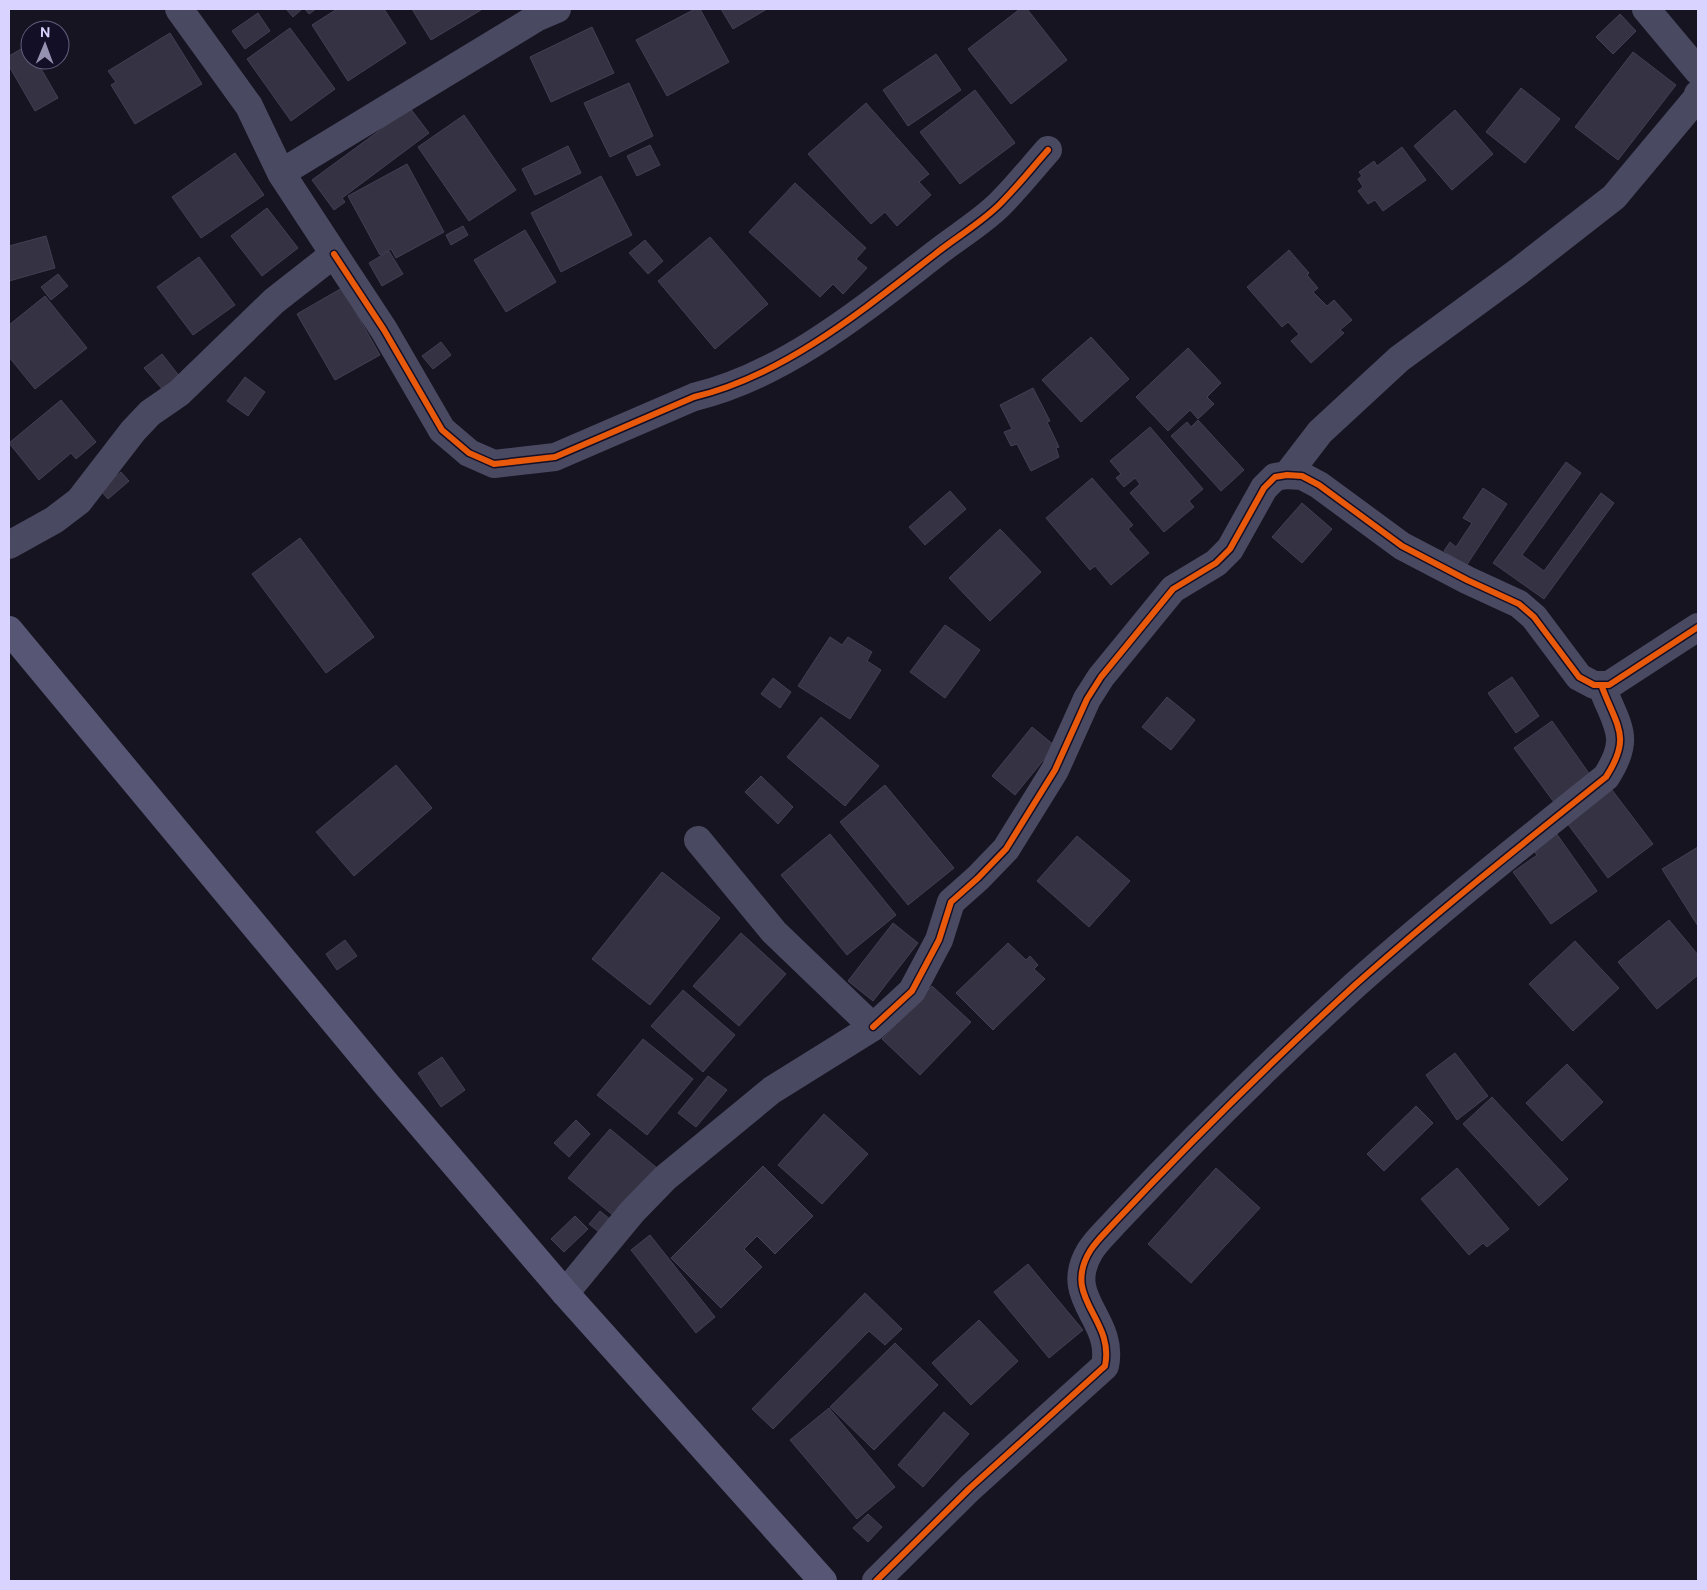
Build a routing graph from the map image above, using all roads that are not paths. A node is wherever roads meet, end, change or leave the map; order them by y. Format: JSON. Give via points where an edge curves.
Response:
{"nodes":[{"id":1,"x":179,"y":9,"type":"edge"},
{"id":2,"x":557,"y":9,"type":"edge"},
{"id":3,"x":1646,"y":9,"type":"edge"},
{"id":4,"x":1698,"y":71,"type":"edge"},
{"id":5,"x":1698,"y":94,"type":"edge"},
{"id":6,"x":1048,"y":150,"type":"dead end"},
{"id":7,"x":281,"y":173,"type":"junction"},
{"id":8,"x":334,"y":254,"type":"junction"},
{"id":9,"x":1287,"y":475,"type":"junction"},
{"id":10,"x":9,"y":545,"type":"edge"},
{"id":11,"x":1698,"y":627,"type":"edge"},
{"id":12,"x":9,"y":630,"type":"edge"},
{"id":13,"x":1602,"y":687,"type":"junction"},
{"id":14,"x":698,"y":840,"type":"dead end"},
{"id":15,"x":873,"y":1026,"type":"junction"},
{"id":16,"x":565,"y":1293,"type":"junction"},
{"id":17,"x":823,"y":1581,"type":"edge"},
{"id":18,"x":876,"y":1581,"type":"edge"}],
"edges":[{"from":1,"to":7,"type":"street","via":[[249,106]]},
{"from":2,"to":7,"type":"street","via":[[536,18]]},
{"from":3,"to":4,"type":"street"},
{"from":5,"to":9,"type":"street","via":[[1614,198],[1399,359],[1320,432]]},
{"from":6,"to":8,"type":"street","via":[[999,205],[866,308],[813,342],[747,380],[686,400],[555,457],[494,464],[469,453],[442,430],[384,330]]},
{"from":7,"to":8,"type":"street"},
{"from":8,"to":10,"type":"street","via":[[274,302],[179,393],[150,413],[79,501],[54,520]]},
{"from":9,"to":13,"type":"street","via":[[1302,476],[1319,485],[1402,546],[1519,604],[1534,617],[1579,677]]},
{"from":9,"to":15,"type":"street","via":[[1274,477],[1264,488],[1230,550],[1216,563],[1173,589],[1101,678],[1086,699],[1054,770],[1006,849],[951,902],[939,940],[912,991]]},
{"from":11,"to":13,"type":"street","via":[[1627,675]]},
{"from":12,"to":16,"type":"main road","via":[[387,1086]]},
{"from":13,"to":18,"type":"street","via":[[1622,739],[1618,759],[1606,777],[1356,985],[1284,1051],[1115,1222],[1090,1251],[1080,1275],[1084,1296],[1102,1329],[1108,1352],[1105,1366],[970,1488]]},
{"from":14,"to":15,"type":"street","via":[[774,932]]},
{"from":15,"to":16,"type":"street","via":[[772,1090],[665,1178],[632,1212]]},
{"from":16,"to":17,"type":"main road"}]}
